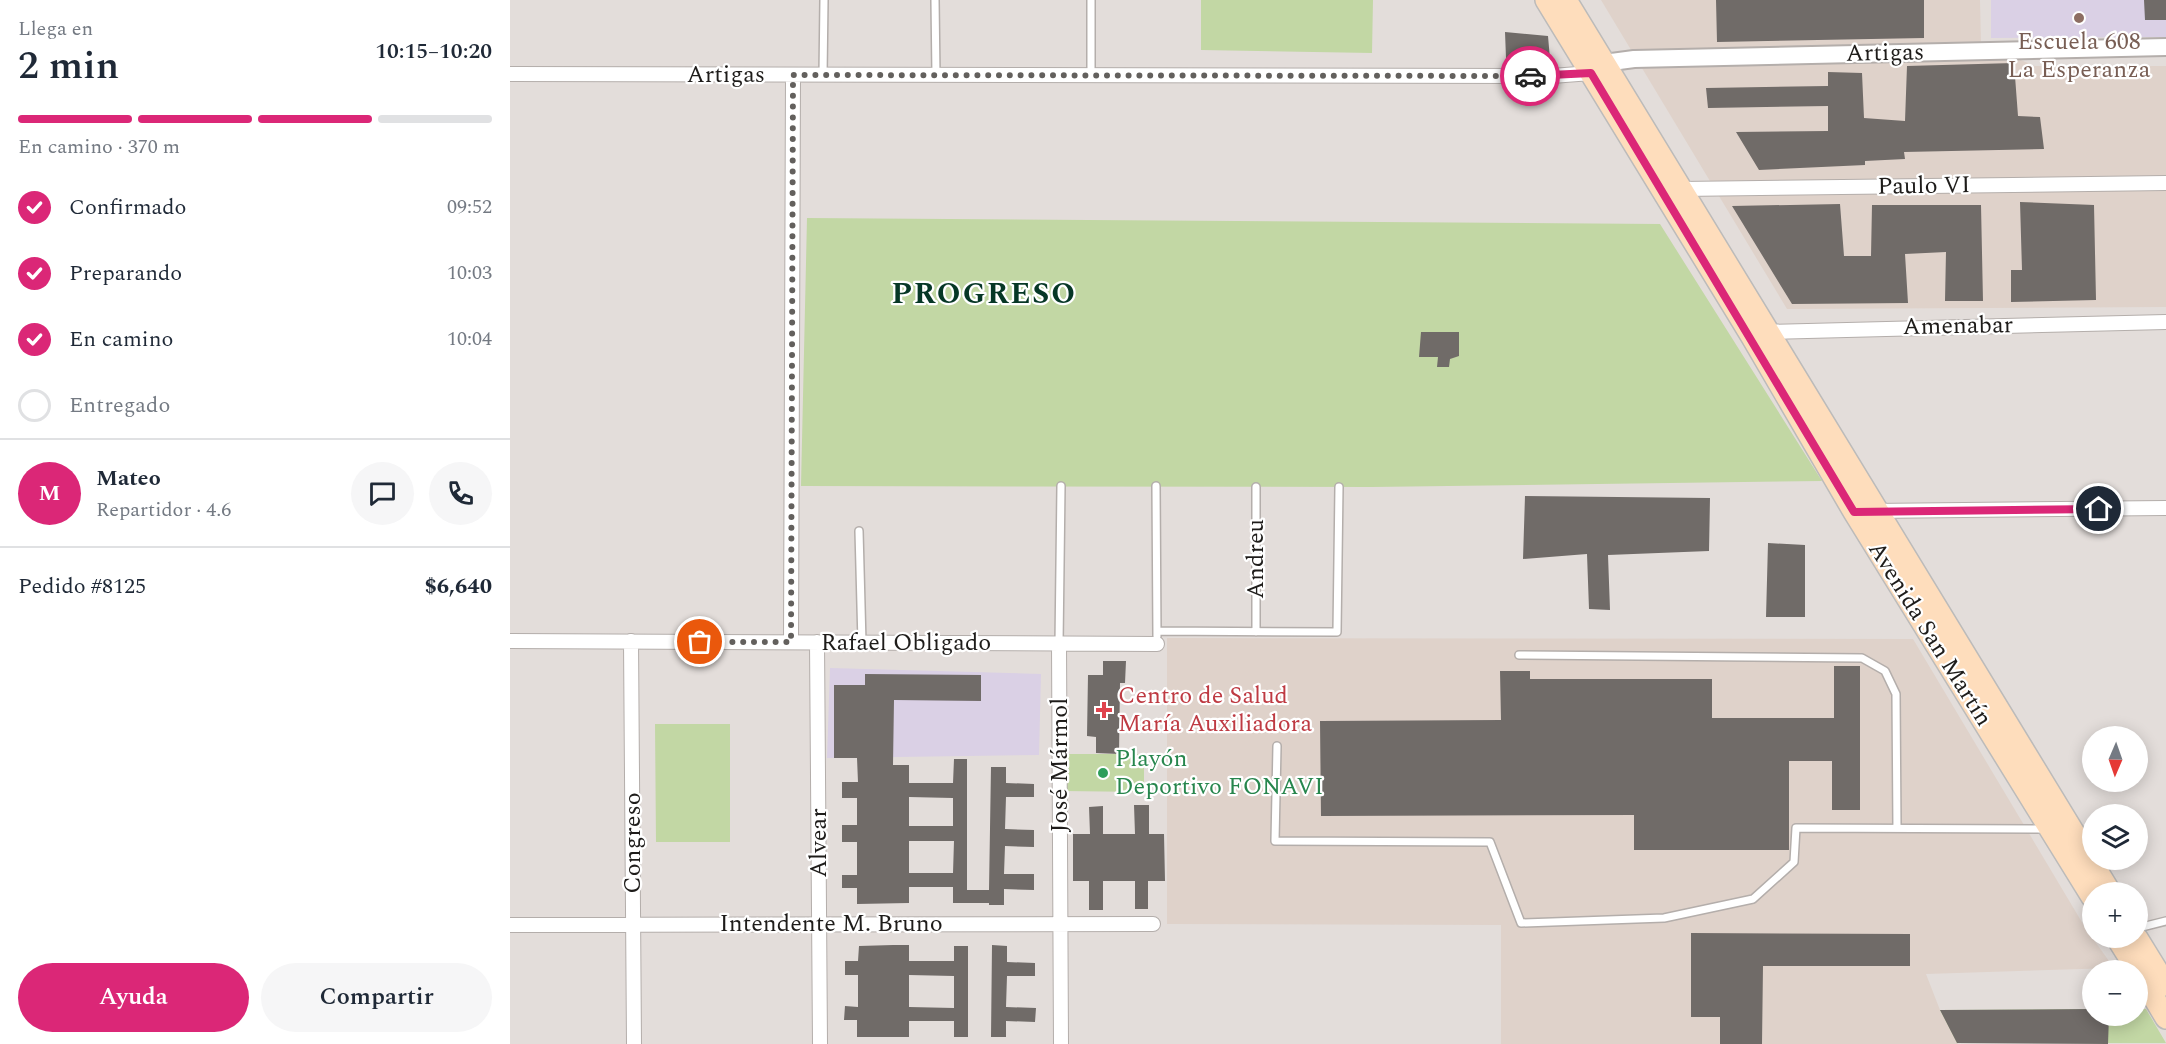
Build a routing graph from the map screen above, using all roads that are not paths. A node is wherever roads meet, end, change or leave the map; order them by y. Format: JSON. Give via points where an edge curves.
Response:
{"nodes":[{"id":1,"x":824,"y":0,"type":"edge"},
{"id":2,"x":936,"y":0,"type":"edge"},
{"id":3,"x":1091,"y":0,"type":"edge"},
{"id":4,"x":1546,"y":0,"type":"edge"},
{"id":5,"x":1566,"y":0,"type":"edge"},
{"id":6,"x":2166,"y":47,"type":"edge"},
{"id":7,"x":1598,"y":68,"type":"junction"},
{"id":8,"x":510,"y":74,"type":"edge"},
{"id":9,"x":1091,"y":74,"type":"junction"},
{"id":10,"x":793,"y":75,"type":"junction"},
{"id":11,"x":823,"y":75,"type":"junction"},
{"id":12,"x":936,"y":75,"type":"junction"},
{"id":13,"x":2166,"y":183,"type":"edge"},
{"id":14,"x":1681,"y":189,"type":"junction"},
{"id":15,"x":2166,"y":322,"type":"edge"},
{"id":16,"x":1759,"y":334,"type":"junction"},
{"id":17,"x":1061,"y":486,"type":"dead end"},
{"id":18,"x":1156,"y":486,"type":"dead end"},
{"id":19,"x":1256,"y":487,"type":"dead end"},
{"id":20,"x":1339,"y":487,"type":"dead end"},
{"id":21,"x":2166,"y":508,"type":"edge"},
{"id":22,"x":1866,"y":511,"type":"junction"},
{"id":23,"x":859,"y":531,"type":"dead end"},
{"id":24,"x":1256,"y":632,"type":"junction"},
{"id":25,"x":1157,"y":638,"type":"junction"},
{"id":26,"x":510,"y":641,"type":"edge"},
{"id":27,"x":631,"y":641,"type":"junction"},
{"id":28,"x":791,"y":642,"type":"junction"},
{"id":29,"x":817,"y":642,"type":"junction"},
{"id":30,"x":862,"y":643,"type":"junction"},
{"id":31,"x":1059,"y":644,"type":"junction"},
{"id":32,"x":1519,"y":655,"type":"dead end"},
{"id":33,"x":1277,"y":746,"type":"dead end"},
{"id":34,"x":2059,"y":825,"type":"junction"},
{"id":35,"x":1897,"y":828,"type":"junction"},
{"id":36,"x":2085,"y":882,"type":"edge"},
{"id":37,"x":2102,"y":882,"type":"edge"},
{"id":38,"x":2166,"y":921,"type":"edge"},
{"id":39,"x":1060,"y":923,"type":"junction"},
{"id":40,"x":633,"y":924,"type":"junction"},
{"id":41,"x":819,"y":924,"type":"junction"},
{"id":42,"x":1153,"y":924,"type":"dead end"},
{"id":43,"x":510,"y":925,"type":"edge"},
{"id":44,"x":2148,"y":926,"type":"edge"},
{"id":45,"x":2143,"y":948,"type":"edge"},
{"id":46,"x":2166,"y":985,"type":"edge"},
{"id":47,"x":2148,"y":989,"type":"edge"},
{"id":48,"x":2166,"y":1018,"type":"edge"},
{"id":49,"x":634,"y":1044,"type":"edge"},
{"id":50,"x":820,"y":1044,"type":"edge"},
{"id":51,"x":1061,"y":1044,"type":"edge"}],
"edges":[{"from":1,"to":11,"type":"lane"},
{"from":2,"to":12,"type":"lane"},
{"from":3,"to":9,"type":"lane"},
{"from":4,"to":7,"type":"main road","name":"Avenida San Martín"},
{"from":5,"to":7,"type":"main road","name":"Avenida San Martín"},
{"from":6,"to":7,"type":"street","name":"Artigas","via":[[1634,59]]},
{"from":7,"to":9,"type":"street","name":"Artigas","via":[[1552,76]]},
{"from":7,"to":14,"type":"main road","name":"Avenida San Martín"},
{"from":7,"to":16,"type":"main road","name":"Avenida San Martín"},
{"from":8,"to":10,"type":"street","name":"Artigas"},
{"from":9,"to":12,"type":"street","name":"Artigas"},
{"from":10,"to":11,"type":"street","name":"Artigas"},
{"from":10,"to":28,"type":"street"},
{"from":11,"to":12,"type":"street","name":"Artigas"},
{"from":13,"to":14,"type":"street","name":"Paulo VI"},
{"from":14,"to":16,"type":"main road","name":"Avenida San Martín"},
{"from":15,"to":16,"type":"street","name":"Amenabar"},
{"from":16,"to":22,"type":"main road","name":"Avenida San Martín"},
{"from":17,"to":31,"type":"lane","name":"José Mármol"},
{"from":18,"to":25,"type":"lane"},
{"from":19,"to":24,"type":"lane","name":"Andreu"},
{"from":20,"to":24,"type":"lane","name":"Rafael Obligado","via":[[1337,632]]},
{"from":21,"to":22,"type":"street"},
{"from":22,"to":34,"type":"main road","name":"Avenida San Martín"},
{"from":23,"to":30,"type":"lane"},
{"from":24,"to":25,"type":"lane","name":"Rafael Obligado"},
{"from":25,"to":31,"type":"street","name":"Rafael Obligado"},
{"from":26,"to":27,"type":"street","name":"Rafael Obligado"},
{"from":27,"to":28,"type":"street","name":"Rafael Obligado"},
{"from":27,"to":40,"type":"street","name":"Congreso"},
{"from":28,"to":29,"type":"street","name":"Rafael Obligado"},
{"from":29,"to":30,"type":"street","name":"Rafael Obligado"},
{"from":29,"to":41,"type":"street","name":"Alvear"},
{"from":30,"to":31,"type":"street","name":"Rafael Obligado"},
{"from":31,"to":39,"type":"street","name":"José Mármol"},
{"from":32,"to":35,"type":"lane","via":[[1862,658],[1884,671],[1896,694]]},
{"from":33,"to":35,"type":"lane","via":[[1275,841],[1490,842],[1521,923],[1664,918],[1753,899],[1794,862],[1796,828]]},
{"from":34,"to":35,"type":"lane"},
{"from":34,"to":36,"type":"main road","name":"Avenida San Martín"},
{"from":34,"to":37,"type":"main road","name":"Avenida San Martín"},
{"from":38,"to":44,"type":"lane"},
{"from":39,"to":41,"type":"street","name":"Intendente M. Bruno"},
{"from":39,"to":42,"type":"street","name":"Intendente M. Bruno"},
{"from":39,"to":51,"type":"street","name":"José Mármol"},
{"from":40,"to":41,"type":"street","name":"Intendente M. Bruno"},
{"from":40,"to":43,"type":"street","name":"Intendente M. Bruno"},
{"from":40,"to":49,"type":"street","name":"Congreso"},
{"from":41,"to":50,"type":"street","name":"Alvear"},
{"from":45,"to":46,"type":"main road"},
{"from":47,"to":48,"type":"main road"}]}
